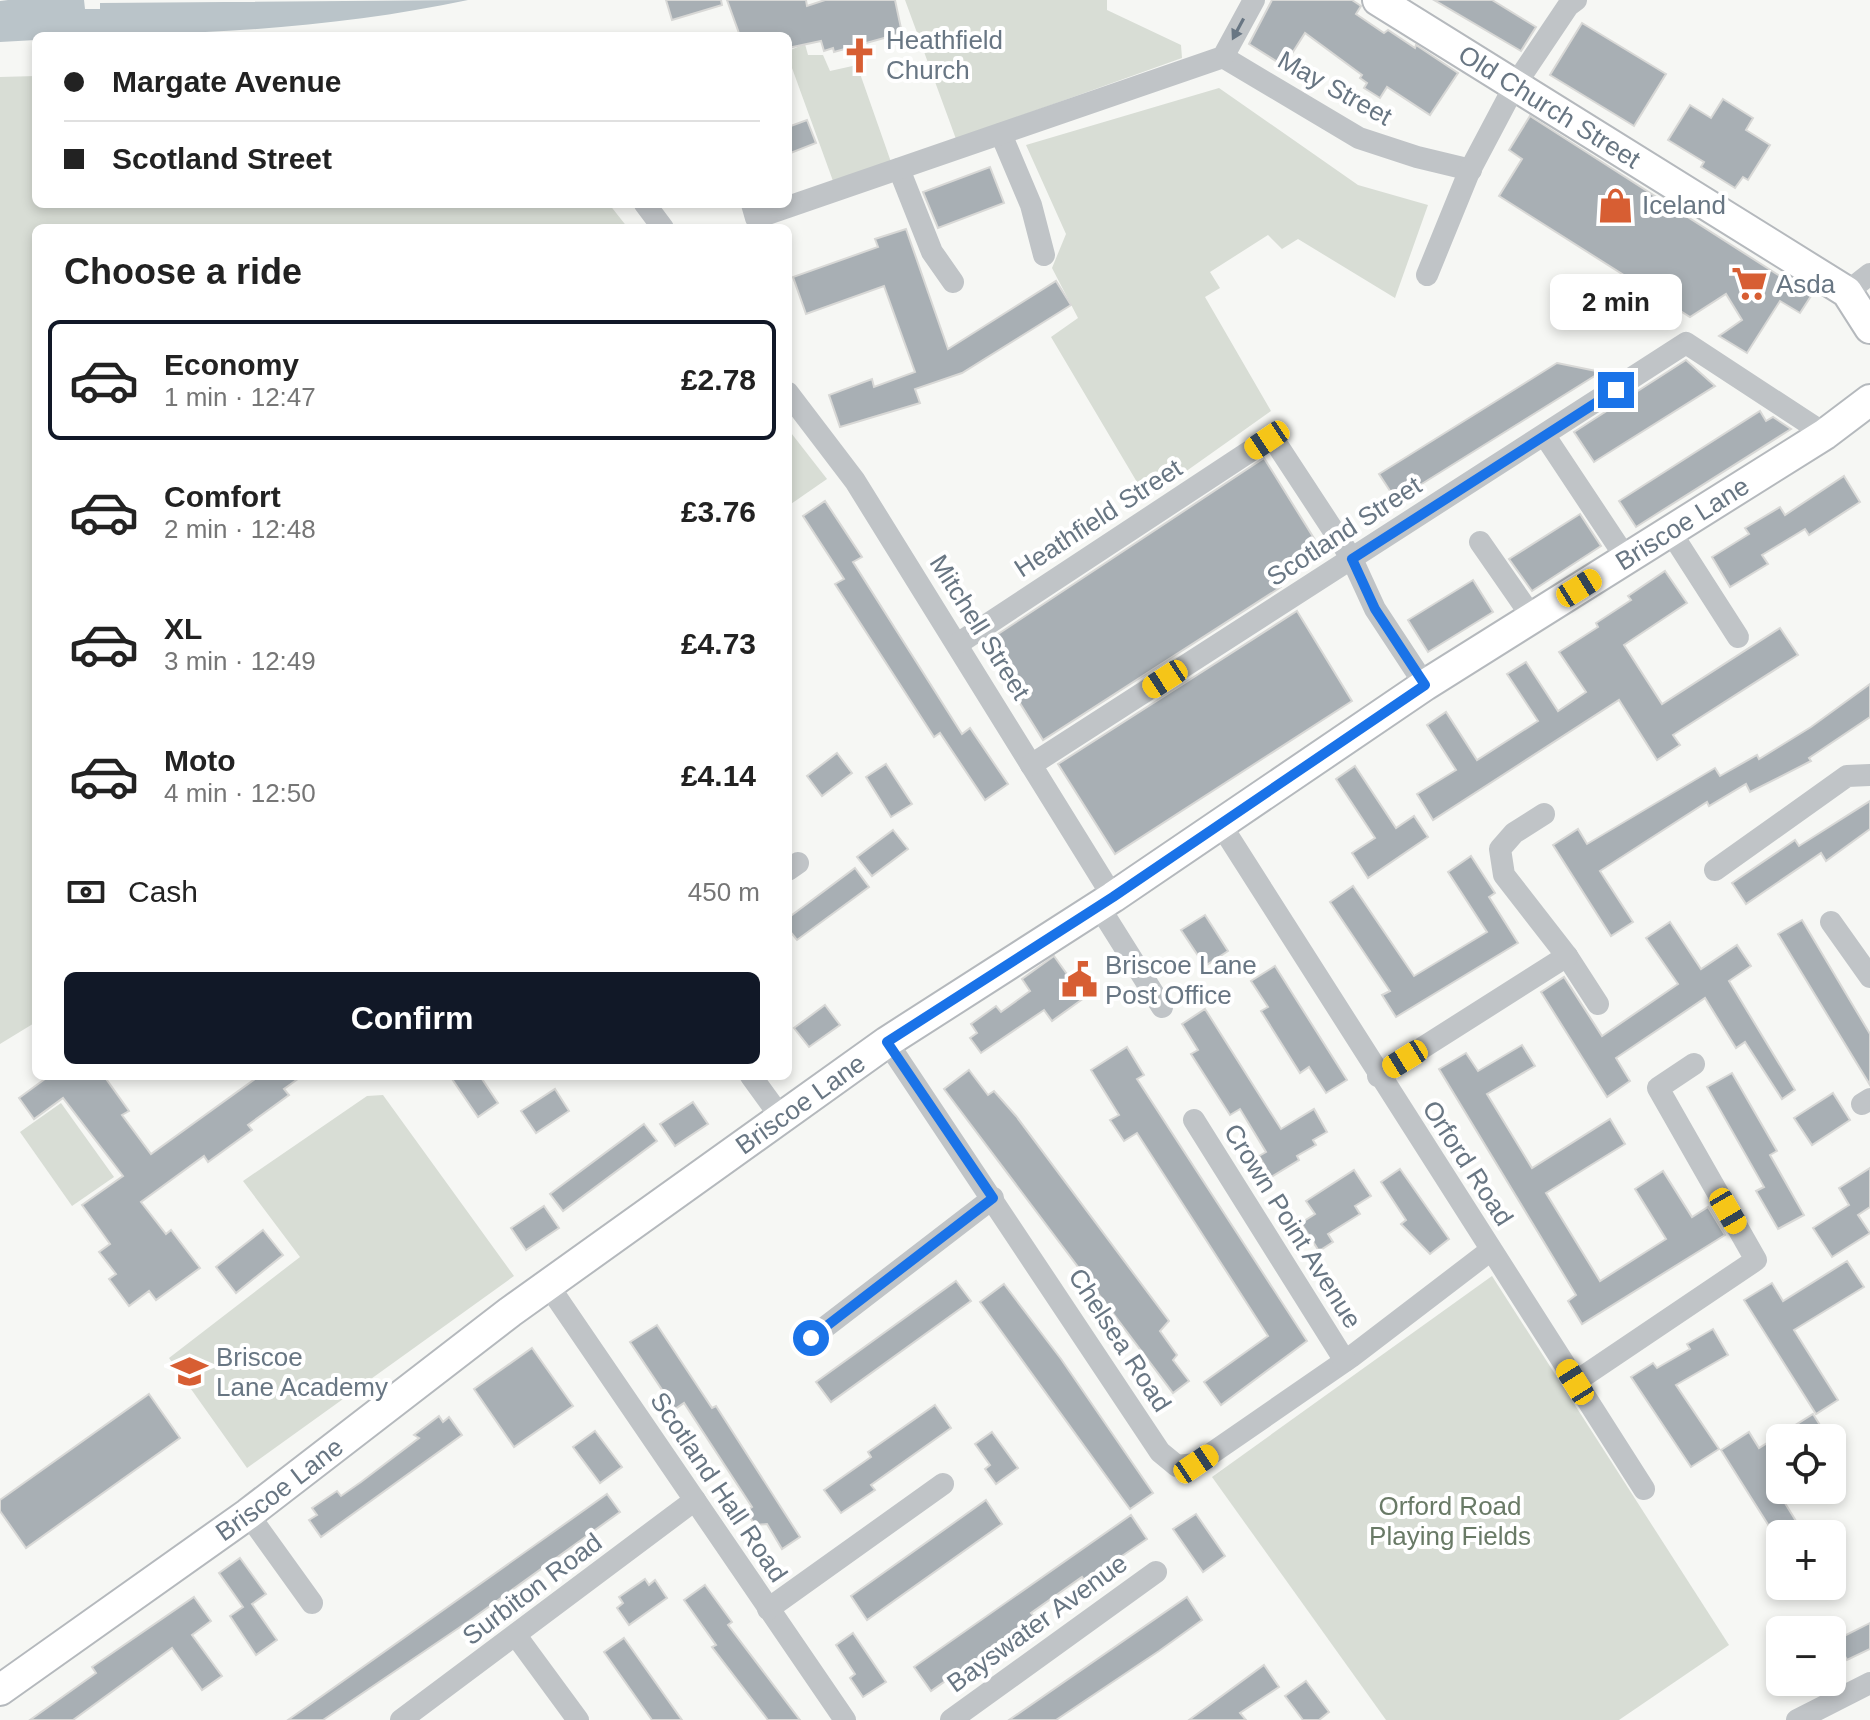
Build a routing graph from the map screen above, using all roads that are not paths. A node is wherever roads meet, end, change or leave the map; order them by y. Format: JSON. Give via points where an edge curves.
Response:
{"nodes":[{"id":1,"x":1254,"y":0,"type":"edge"},
{"id":2,"x":1378,"y":0,"type":"edge"},
{"id":3,"x":1576,"y":0,"type":"edge"},
{"id":4,"x":1223,"y":57,"type":"junction"},
{"id":5,"x":1515,"y":85,"type":"junction"},
{"id":6,"x":1001,"y":134,"type":"junction"},
{"id":7,"x":899,"y":169,"type":"junction"},
{"id":8,"x":1471,"y":170,"type":"junction"},
{"id":9,"x":792,"y":200,"type":"edge"},
{"id":10,"x":1044,"y":255,"type":"dead end"},
{"id":11,"x":1427,"y":275,"type":"dead end"},
{"id":12,"x":953,"y":282,"type":"dead end"},
{"id":13,"x":1858,"y":283,"type":"edge"},
{"id":14,"x":1870,"y":328,"type":"edge"},
{"id":15,"x":792,"y":398,"type":"edge"},
{"id":16,"x":1870,"y":400,"type":"edge"},
{"id":17,"x":1825,"y":434,"type":"junction"},
{"id":18,"x":1545,"y":436,"type":"junction"},
{"id":19,"x":1670,"y":531,"type":"junction"},
{"id":20,"x":1480,"y":542,"type":"dead end"},
{"id":21,"x":1626,"y":558,"type":"junction"},
{"id":22,"x":1352,"y":559,"type":"junction"},
{"id":23,"x":1532,"y":617,"type":"junction"},
{"id":24,"x":1738,"y":637,"type":"dead end"},
{"id":25,"x":959,"y":643,"type":"junction"},
{"id":26,"x":1425,"y":685,"type":"junction"},
{"id":27,"x":1031,"y":765,"type":"junction"},
{"id":28,"x":1870,"y":775,"type":"edge"},
{"id":29,"x":1544,"y":814,"type":"dead end"},
{"id":30,"x":1221,"y":825,"type":"junction"},
{"id":31,"x":1715,"y":870,"type":"dead end"},
{"id":32,"x":1106,"y":901,"type":"junction"},
{"id":33,"x":1831,"y":922,"type":"dead end"},
{"id":34,"x":1567,"y":956,"type":"junction"},
{"id":35,"x":1870,"y":977,"type":"edge"},
{"id":36,"x":1598,"y":1004,"type":"dead end"},
{"id":37,"x":1162,"y":1007,"type":"dead end"},
{"id":38,"x":887,"y":1042,"type":"junction"},
{"id":39,"x":1694,"y":1064,"type":"dead end"},
{"id":40,"x":1378,"y":1076,"type":"junction"},
{"id":41,"x":754,"y":1080,"type":"edge"},
{"id":42,"x":780,"y":1116,"type":"junction"},
{"id":43,"x":1194,"y":1120,"type":"dead end"},
{"id":44,"x":993,"y":1198,"type":"junction"},
{"id":45,"x":1491,"y":1250,"type":"junction"},
{"id":46,"x":548,"y":1285,"type":"junction"},
{"id":47,"x":811,"y":1338,"type":"dead end"},
{"id":48,"x":1345,"y":1361,"type":"junction"},
{"id":49,"x":1575,"y":1382,"type":"junction"},
{"id":50,"x":943,"y":1484,"type":"dead end"},
{"id":51,"x":1644,"y":1489,"type":"dead end"},
{"id":52,"x":695,"y":1500,"type":"junction"},
{"id":53,"x":248,"y":1514,"type":"junction"},
{"id":54,"x":1156,"y":1572,"type":"dead end"},
{"id":55,"x":312,"y":1603,"type":"dead end"},
{"id":56,"x":768,"y":1609,"type":"junction"},
{"id":57,"x":517,"y":1637,"type":"junction"},
{"id":58,"x":1870,"y":1683,"type":"edge"},
{"id":59,"x":1,"y":1688,"type":"edge"},
{"id":60,"x":401,"y":1720,"type":"edge"},
{"id":61,"x":578,"y":1720,"type":"edge"},
{"id":62,"x":845,"y":1720,"type":"edge"},
{"id":63,"x":951,"y":1720,"type":"edge"},
{"id":64,"x":1797,"y":1720,"type":"edge"}],
"edges":[{"from":1,"to":4,"type":"street","one_way":true},
{"from":2,"to":5,"type":"street","name":"Old Church Street"},
{"from":3,"to":5,"type":"street"},
{"from":4,"to":6,"type":"street"},
{"from":4,"to":8,"type":"street","name":"May Street","via":[[1359,138]]},
{"from":5,"to":8,"type":"street"},
{"from":5,"to":13,"type":"street","name":"Old Church Street"},
{"from":6,"to":7,"type":"street"},
{"from":6,"to":10,"type":"street","via":[[1031,205]]},
{"from":7,"to":9,"type":"street"},
{"from":7,"to":12,"type":"street","via":[[932,252]]},
{"from":8,"to":11,"type":"street"},
{"from":13,"to":14,"type":"street","name":"Old Church Street"},
{"from":15,"to":25,"type":"street","name":"Mitchell Street","via":[[855,481]]},
{"from":16,"to":17,"type":"street","name":"Briscoe Lane"},
{"from":17,"to":18,"type":"street","name":"Scotland Street","via":[[1686,343]]},
{"from":17,"to":19,"type":"street","name":"Briscoe Lane"},
{"from":18,"to":21,"type":"street"},
{"from":18,"to":22,"type":"street","name":"Scotland Street"},
{"from":19,"to":21,"type":"street","name":"Briscoe Lane"},
{"from":19,"to":24,"type":"street"},
{"from":20,"to":23,"type":"street"},
{"from":21,"to":23,"type":"street","name":"Briscoe Lane"},
{"from":22,"to":25,"type":"street","name":"Heathfield Street","via":[[1276,443],[1267,440]]},
{"from":22,"to":26,"type":"street","via":[[1375,609]]},
{"from":22,"to":27,"type":"street","name":"Scotland Street"},
{"from":23,"to":26,"type":"street","name":"Briscoe Lane"},
{"from":25,"to":27,"type":"street","name":"Mitchell Street"},
{"from":26,"to":30,"type":"street","name":"Briscoe Lane"},
{"from":27,"to":32,"type":"street","name":"Mitchell Street"},
{"from":28,"to":31,"type":"street","via":[[1847,776]]},
{"from":29,"to":34,"type":"street","via":[[1500,849],[1504,875]]},
{"from":30,"to":32,"type":"street","name":"Briscoe Lane"},
{"from":30,"to":40,"type":"street","name":"Orford Road"},
{"from":32,"to":37,"type":"street","name":"Mitchell Street"},
{"from":32,"to":38,"type":"street","name":"Briscoe Lane"},
{"from":33,"to":35,"type":"street"},
{"from":34,"to":36,"type":"street"},
{"from":34,"to":40,"type":"street"},
{"from":38,"to":42,"type":"street","name":"Briscoe Lane"},
{"from":38,"to":44,"type":"street","name":"Chelsea Road"},
{"from":39,"to":49,"type":"street","via":[[1658,1088],[1756,1260]]},
{"from":40,"to":45,"type":"street","name":"Orford Road"},
{"from":41,"to":42,"type":"street"},
{"from":42,"to":46,"type":"street","name":"Briscoe Lane"},
{"from":43,"to":48,"type":"street","name":"Crown Point Avenue"},
{"from":44,"to":47,"type":"street"},
{"from":44,"to":48,"type":"street","name":"Chelsea Road","via":[[1160,1452],[1177,1466],[1196,1464]]},
{"from":45,"to":48,"type":"street","name":"Chelsea Road"},
{"from":45,"to":49,"type":"street","name":"Orford Road"},
{"from":46,"to":52,"type":"street","name":"Scotland Hall Road"},
{"from":46,"to":53,"type":"street","name":"Briscoe Lane"},
{"from":49,"to":51,"type":"street","name":"Orford Road"},
{"from":50,"to":56,"type":"street"},
{"from":52,"to":56,"type":"street","name":"Scotland Hall Road"},
{"from":52,"to":57,"type":"street","name":"Surbiton Road"},
{"from":53,"to":55,"type":"street"},
{"from":53,"to":59,"type":"street","name":"Briscoe Lane"},
{"from":54,"to":63,"type":"street","name":"Bayswater Avenue"},
{"from":56,"to":62,"type":"street","name":"Scotland Hall Road"},
{"from":57,"to":60,"type":"street","name":"Surbiton Road"},
{"from":57,"to":61,"type":"street"},
{"from":58,"to":64,"type":"street"}]}
